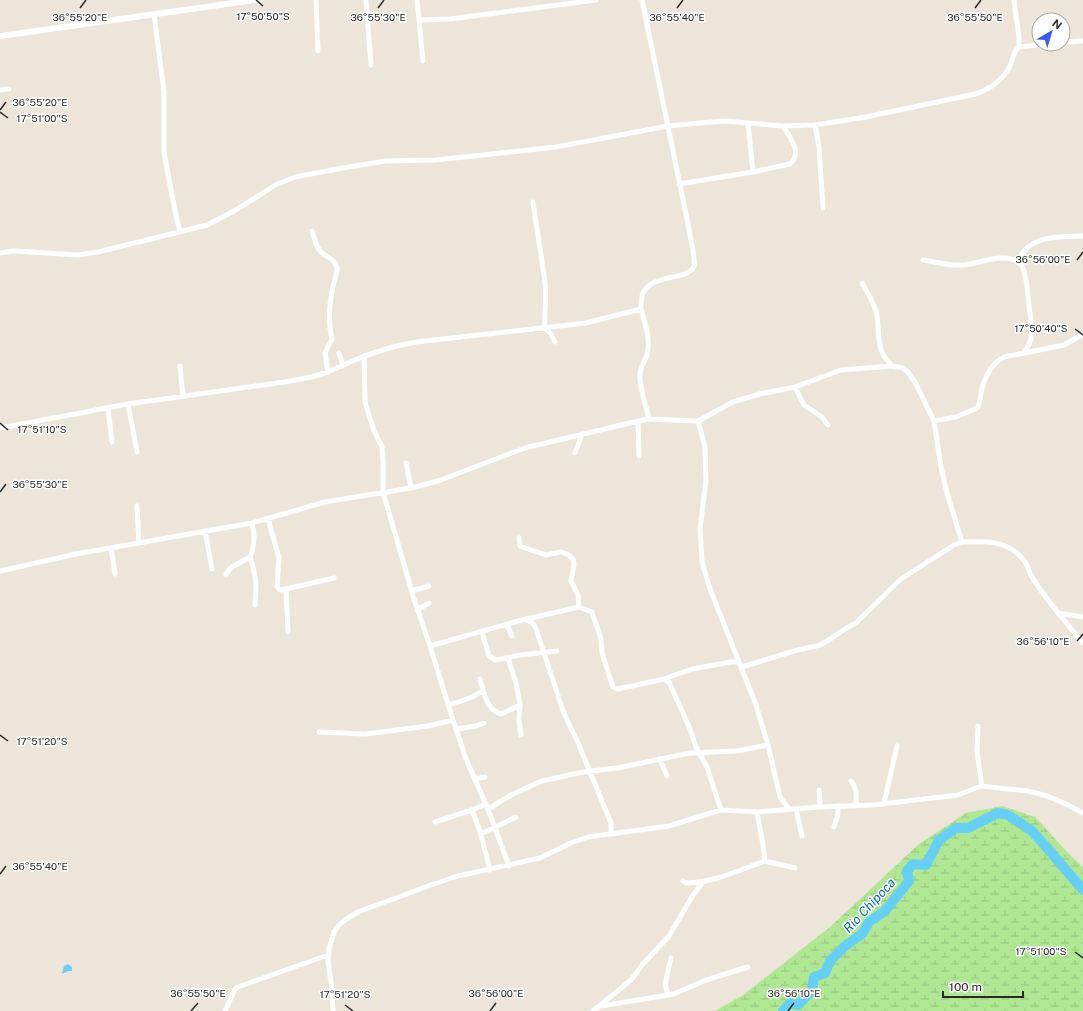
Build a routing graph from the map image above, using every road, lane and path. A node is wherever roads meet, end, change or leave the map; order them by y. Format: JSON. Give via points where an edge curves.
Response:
{"nodes":[{"id":1,"x":255,"y":0,"type":"edge"},
{"id":2,"x":316,"y":0,"type":"edge"},
{"id":3,"x":366,"y":0,"type":"edge"},
{"id":4,"x":417,"y":0,"type":"edge"},
{"id":5,"x":596,"y":0,"type":"edge"},
{"id":6,"x":642,"y":0,"type":"edge"},
{"id":7,"x":1014,"y":0,"type":"edge"},
{"id":8,"x":154,"y":14,"type":"junction"},
{"id":9,"x":419,"y":20,"type":"junction"},
{"id":10,"x":0,"y":36,"type":"edge"},
{"id":11,"x":1083,"y":41,"type":"edge"},
{"id":12,"x":1071,"y":42,"type":"edge"},
{"id":13,"x":1031,"y":46,"type":"edge"},
{"id":14,"x":1019,"y":47,"type":"junction"},
{"id":15,"x":318,"y":51,"type":"dead end"},
{"id":16,"x":423,"y":60,"type":"dead end"},
{"id":17,"x":371,"y":65,"type":"dead end"},
{"id":18,"x":9,"y":89,"type":"dead end"},
{"id":19,"x":0,"y":90,"type":"edge"},
{"id":20,"x":748,"y":123,"type":"junction"},
{"id":21,"x":815,"y":125,"type":"junction"},
{"id":22,"x":668,"y":126,"type":"junction"},
{"id":23,"x":783,"y":126,"type":"junction"},
{"id":24,"x":753,"y":172,"type":"junction"},
{"id":25,"x":680,"y":184,"type":"junction"},
{"id":26,"x":533,"y":202,"type":"dead end"},
{"id":27,"x":823,"y":208,"type":"dead end"},
{"id":28,"x":312,"y":231,"type":"dead end"},
{"id":29,"x":180,"y":232,"type":"junction"},
{"id":30,"x":1083,"y":236,"type":"edge"},
{"id":31,"x":0,"y":254,"type":"edge"},
{"id":32,"x":923,"y":260,"type":"dead end"},
{"id":33,"x":1017,"y":261,"type":"junction"},
{"id":34,"x":862,"y":283,"type":"dead end"},
{"id":35,"x":641,"y":309,"type":"junction"},
{"id":36,"x":545,"y":328,"type":"junction"},
{"id":37,"x":1083,"y":334,"type":"edge"},
{"id":38,"x":555,"y":342,"type":"dead end"},
{"id":39,"x":1024,"y":352,"type":"junction"},
{"id":40,"x":339,"y":353,"type":"dead end"},
{"id":41,"x":364,"y":356,"type":"junction"},
{"id":42,"x":885,"y":358,"type":"junction"},
{"id":43,"x":180,"y":366,"type":"dead end"},
{"id":44,"x":343,"y":366,"type":"junction"},
{"id":45,"x":882,"y":366,"type":"junction"},
{"id":46,"x":892,"y":366,"type":"junction"},
{"id":47,"x":328,"y":372,"type":"junction"},
{"id":48,"x":795,"y":387,"type":"junction"},
{"id":49,"x":183,"y":396,"type":"junction"},
{"id":50,"x":128,"y":404,"type":"junction"},
{"id":51,"x":108,"y":408,"type":"junction"},
{"id":52,"x":649,"y":419,"type":"junction"},
{"id":53,"x":638,"y":421,"type":"junction"},
{"id":54,"x":698,"y":421,"type":"junction"},
{"id":55,"x":934,"y":422,"type":"junction"},
{"id":56,"x":828,"y":425,"type":"dead end"},
{"id":57,"x":0,"y":428,"type":"edge"},
{"id":58,"x":582,"y":434,"type":"junction"},
{"id":59,"x":112,"y":442,"type":"dead end"},
{"id":60,"x":137,"y":452,"type":"dead end"},
{"id":61,"x":575,"y":453,"type":"dead end"},
{"id":62,"x":639,"y":456,"type":"dead end"},
{"id":63,"x":406,"y":463,"type":"dead end"},
{"id":64,"x":411,"y":488,"type":"junction"},
{"id":65,"x":383,"y":492,"type":"junction"},
{"id":66,"x":137,"y":506,"type":"dead end"},
{"id":67,"x":268,"y":519,"type":"junction"},
{"id":68,"x":252,"y":523,"type":"junction"},
{"id":69,"x":205,"y":531,"type":"junction"},
{"id":70,"x":519,"y":538,"type":"dead end"},
{"id":71,"x":962,"y":542,"type":"junction"},
{"id":72,"x":139,"y":543,"type":"junction"},
{"id":73,"x":111,"y":548,"type":"junction"},
{"id":74,"x":250,"y":557,"type":"junction"},
{"id":75,"x":212,"y":569,"type":"dead end"},
{"id":76,"x":0,"y":571,"type":"edge"},
{"id":77,"x":115,"y":574,"type":"dead end"},
{"id":78,"x":226,"y":574,"type":"dead end"},
{"id":79,"x":334,"y":578,"type":"dead end"},
{"id":80,"x":428,"y":586,"type":"dead end"},
{"id":81,"x":286,"y":589,"type":"junction"},
{"id":82,"x":412,"y":591,"type":"junction"},
{"id":83,"x":429,"y":603,"type":"dead end"},
{"id":84,"x":255,"y":605,"type":"dead end"},
{"id":85,"x":578,"y":607,"type":"junction"},
{"id":86,"x":417,"y":610,"type":"junction"},
{"id":87,"x":1058,"y":613,"type":"junction"},
{"id":88,"x":539,"y":617,"type":"junction"},
{"id":89,"x":1083,"y":617,"type":"edge"},
{"id":90,"x":526,"y":620,"type":"junction"},
{"id":91,"x":507,"y":625,"type":"junction"},
{"id":92,"x":535,"y":626,"type":"junction"},
{"id":93,"x":288,"y":632,"type":"dead end"},
{"id":94,"x":482,"y":632,"type":"junction"},
{"id":95,"x":512,"y":636,"type":"dead end"},
{"id":96,"x":1083,"y":643,"type":"edge"},
{"id":97,"x":430,"y":646,"type":"junction"},
{"id":98,"x":557,"y":651,"type":"dead end"},
{"id":99,"x":543,"y":652,"type":"junction"},
{"id":100,"x":508,"y":658,"type":"junction"},
{"id":101,"x":741,"y":664,"type":"junction"},
{"id":102,"x":480,"y":679,"type":"dead end"},
{"id":103,"x":664,"y":679,"type":"junction"},
{"id":104,"x":483,"y":691,"type":"junction"},
{"id":105,"x":449,"y":705,"type":"junction"},
{"id":106,"x":520,"y":705,"type":"junction"},
{"id":107,"x":453,"y":720,"type":"junction"},
{"id":108,"x":484,"y":723,"type":"dead end"},
{"id":109,"x":978,"y":726,"type":"dead end"},
{"id":110,"x":457,"y":729,"type":"junction"},
{"id":111,"x":319,"y":732,"type":"dead end"},
{"id":112,"x":521,"y":735,"type":"dead end"},
{"id":113,"x":768,"y":745,"type":"junction"},
{"id":114,"x":897,"y":746,"type":"dead end"},
{"id":115,"x":699,"y":753,"type":"junction"},
{"id":116,"x":659,"y":759,"type":"junction"},
{"id":117,"x":586,"y":764,"type":"junction"},
{"id":118,"x":583,"y":772,"type":"junction"},
{"id":119,"x":589,"y":772,"type":"junction"},
{"id":120,"x":485,"y":776,"type":"dead end"},
{"id":121,"x":667,"y":776,"type":"dead end"},
{"id":122,"x":475,"y":779,"type":"junction"},
{"id":123,"x":851,"y":781,"type":"dead end"},
{"id":124,"x":982,"y":786,"type":"junction"},
{"id":125,"x":819,"y":790,"type":"dead end"},
{"id":126,"x":780,"y":797,"type":"junction"},
{"id":127,"x":884,"y":803,"type":"junction"},
{"id":128,"x":838,"y":806,"type":"junction"},
{"id":129,"x":856,"y":806,"type":"junction"},
{"id":130,"x":487,"y":807,"type":"junction"},
{"id":131,"x":819,"y":807,"type":"junction"},
{"id":132,"x":789,"y":809,"type":"junction"},
{"id":133,"x":796,"y":809,"type":"junction"},
{"id":134,"x":472,"y":810,"type":"junction"},
{"id":135,"x":721,"y":810,"type":"junction"},
{"id":136,"x":775,"y":810,"type":"junction"},
{"id":137,"x":757,"y":812,"type":"junction"},
{"id":138,"x":1083,"y":814,"type":"edge"},
{"id":139,"x":516,"y":817,"type":"dead end"},
{"id":140,"x":435,"y":822,"type":"dead end"},
{"id":141,"x":495,"y":827,"type":"junction"},
{"id":142,"x":834,"y":827,"type":"dead end"},
{"id":143,"x":611,"y":833,"type":"junction"},
{"id":144,"x":481,"y":834,"type":"junction"},
{"id":145,"x":802,"y":836,"type":"dead end"},
{"id":146,"x":765,"y":861,"type":"junction"},
{"id":147,"x":510,"y":866,"type":"junction"},
{"id":148,"x":795,"y":868,"type":"dead end"},
{"id":149,"x":490,"y":870,"type":"junction"},
{"id":150,"x":683,"y":881,"type":"dead end"},
{"id":151,"x":703,"y":882,"type":"junction"},
{"id":152,"x":328,"y":955,"type":"junction"},
{"id":153,"x":671,"y":958,"type":"dead end"},
{"id":154,"x":748,"y":967,"type":"dead end"},
{"id":155,"x":668,"y":995,"type":"junction"},
{"id":156,"x":600,"y":1006,"type":"junction"},
{"id":157,"x":225,"y":1011,"type":"edge"},
{"id":158,"x":333,"y":1011,"type":"edge"},
{"id":159,"x":593,"y":1011,"type":"edge"}],
"edges":[{"from":1,"to":8,"type":"street"},
{"from":2,"to":15,"type":"street"},
{"from":3,"to":17,"type":"street"},
{"from":4,"to":9,"type":"street"},
{"from":5,"to":9,"type":"street","via":[[450,19]]},
{"from":6,"to":22,"type":"street"},
{"from":7,"to":14,"type":"street"},
{"from":8,"to":10,"type":"street"},
{"from":8,"to":29,"type":"street","via":[[164,92],[164,152]]},
{"from":9,"to":16,"type":"street"},
{"from":11,"to":12,"type":"street"},
{"from":13,"to":14,"type":"street"},
{"from":14,"to":21,"type":"street","via":[[1014,52],[1004,76],[981,92],[866,117]]},
{"from":18,"to":19,"type":"street"},
{"from":20,"to":22,"type":"street","via":[[725,121]]},
{"from":20,"to":23,"type":"street"},
{"from":20,"to":24,"type":"street"},
{"from":21,"to":23,"type":"street"},
{"from":21,"to":27,"type":"street"},
{"from":22,"to":25,"type":"street"},
{"from":22,"to":29,"type":"street","via":[[556,147],[436,160],[385,162],[295,177],[277,184],[207,225]]},
{"from":23,"to":24,"type":"street","via":[[796,149],[796,157],[790,164]]},
{"from":24,"to":25,"type":"street"},
{"from":25,"to":35,"type":"street","via":[[694,266],[689,273],[650,284],[642,295]]},
{"from":26,"to":36,"type":"street","via":[[545,282]]},
{"from":28,"to":47,"type":"street","via":[[319,250],[334,261],[337,270],[329,323],[332,340],[325,353]]},
{"from":29,"to":31,"type":"street","via":[[89,254],[14,251]]},
{"from":30,"to":33,"type":"street","via":[[1037,241]]},
{"from":32,"to":33,"type":"street","via":[[956,265],[992,259]]},
{"from":33,"to":39,"type":"street","via":[[1022,266],[1029,299],[1032,341]]},
{"from":34,"to":42,"type":"street","via":[[876,311],[878,340]]},
{"from":35,"to":36,"type":"street","via":[[586,323]]},
{"from":35,"to":52,"type":"street","via":[[648,337],[646,356],[640,372],[641,386]]},
{"from":36,"to":38,"type":"street"},
{"from":36,"to":41,"type":"street","via":[[425,341]]},
{"from":37,"to":39,"type":"street","via":[[1064,346]]},
{"from":39,"to":55,"type":"street","via":[[1004,356],[991,367],[977,408],[956,417]]},
{"from":40,"to":44,"type":"street"},
{"from":41,"to":44,"type":"street"},
{"from":41,"to":65,"type":"street","via":[[365,402],[382,447]]},
{"from":42,"to":45,"type":"street"},
{"from":42,"to":46,"type":"street"},
{"from":43,"to":49,"type":"street"},
{"from":44,"to":47,"type":"street"},
{"from":45,"to":46,"type":"street"},
{"from":45,"to":48,"type":"street","via":[[841,370]]},
{"from":46,"to":55,"type":"street","via":[[908,372]]},
{"from":47,"to":49,"type":"street","via":[[285,382]]},
{"from":48,"to":54,"type":"street","via":[[734,402]]},
{"from":48,"to":56,"type":"street","via":[[804,405],[822,417]]},
{"from":49,"to":50,"type":"street"},
{"from":50,"to":51,"type":"street"},
{"from":50,"to":60,"type":"street"},
{"from":51,"to":57,"type":"street"},
{"from":51,"to":59,"type":"street"},
{"from":52,"to":53,"type":"street"},
{"from":52,"to":54,"type":"street"},
{"from":53,"to":58,"type":"street"},
{"from":53,"to":62,"type":"street"},
{"from":54,"to":101,"type":"street","via":[[705,447],[706,481],[700,528],[702,562],[710,589]]},
{"from":55,"to":71,"type":"street","via":[[947,493]]},
{"from":58,"to":61,"type":"street"},
{"from":58,"to":64,"type":"street","via":[[525,448]]},
{"from":63,"to":64,"type":"street"},
{"from":64,"to":65,"type":"street"},
{"from":65,"to":67,"type":"street","via":[[325,502]]},
{"from":65,"to":82,"type":"street"},
{"from":66,"to":72,"type":"street"},
{"from":67,"to":68,"type":"street"},
{"from":67,"to":81,"type":"street","via":[[279,558],[277,587],[280,590]]},
{"from":68,"to":69,"type":"street"},
{"from":68,"to":74,"type":"street","via":[[254,545]]},
{"from":69,"to":72,"type":"street"},
{"from":69,"to":75,"type":"street"},
{"from":70,"to":85,"type":"street","via":[[522,547],[546,555],[561,552],[573,559],[571,581],[578,595]]},
{"from":71,"to":87,"type":"street","via":[[994,542],[1012,548],[1022,558]]},
{"from":71,"to":101,"type":"street","via":[[901,579],[856,623],[820,645]]},
{"from":72,"to":73,"type":"street"},
{"from":73,"to":76,"type":"street"},
{"from":73,"to":77,"type":"street"},
{"from":74,"to":78,"type":"street","via":[[232,567]]},
{"from":74,"to":84,"type":"street","via":[[256,576]]},
{"from":79,"to":81,"type":"street"},
{"from":80,"to":82,"type":"street"},
{"from":81,"to":93,"type":"street"},
{"from":82,"to":86,"type":"street"},
{"from":83,"to":86,"type":"street"},
{"from":85,"to":88,"type":"street"},
{"from":85,"to":103,"type":"street","via":[[592,612],[613,687]]},
{"from":86,"to":97,"type":"street"},
{"from":87,"to":89,"type":"street"},
{"from":87,"to":96,"type":"street"},
{"from":88,"to":90,"type":"street"},
{"from":88,"to":92,"type":"street"},
{"from":90,"to":91,"type":"street"},
{"from":90,"to":92,"type":"street"},
{"from":91,"to":94,"type":"street"},
{"from":91,"to":95,"type":"street"},
{"from":92,"to":99,"type":"street"},
{"from":94,"to":97,"type":"street"},
{"from":94,"to":100,"type":"street","via":[[489,656],[496,660]]},
{"from":97,"to":105,"type":"street"},
{"from":98,"to":99,"type":"street"},
{"from":99,"to":100,"type":"street"},
{"from":99,"to":117,"type":"street"},
{"from":100,"to":106,"type":"street"},
{"from":101,"to":103,"type":"street","via":[[731,662],[692,669]]},
{"from":101,"to":113,"type":"street"},
{"from":102,"to":104,"type":"street"},
{"from":103,"to":115,"type":"street","via":[[671,686]]},
{"from":104,"to":105,"type":"street"},
{"from":104,"to":106,"type":"street","via":[[491,709],[497,713],[507,712]]},
{"from":105,"to":107,"type":"street"},
{"from":106,"to":112,"type":"street"},
{"from":107,"to":110,"type":"street"},
{"from":107,"to":111,"type":"street","via":[[365,734]]},
{"from":108,"to":110,"type":"street"},
{"from":109,"to":124,"type":"street","via":[[977,752]]},
{"from":110,"to":122,"type":"street"},
{"from":113,"to":115,"type":"street","via":[[737,751]]},
{"from":113,"to":126,"type":"street"},
{"from":114,"to":127,"type":"street"},
{"from":115,"to":116,"type":"street"},
{"from":115,"to":135,"type":"street","via":[[707,766]]},
{"from":116,"to":119,"type":"street"},
{"from":116,"to":121,"type":"street"},
{"from":117,"to":118,"type":"street"},
{"from":117,"to":119,"type":"street"},
{"from":118,"to":119,"type":"street"},
{"from":118,"to":130,"type":"street","via":[[542,781]]},
{"from":119,"to":143,"type":"street","via":[[611,823]]},
{"from":120,"to":122,"type":"street"},
{"from":122,"to":130,"type":"street"},
{"from":123,"to":129,"type":"street","via":[[856,789]]},
{"from":124,"to":127,"type":"street","via":[[958,795]]},
{"from":124,"to":138,"type":"street","via":[[1028,791],[1047,796]]},
{"from":125,"to":131,"type":"street"},
{"from":126,"to":132,"type":"street"},
{"from":126,"to":136,"type":"street"},
{"from":127,"to":129,"type":"street"},
{"from":128,"to":129,"type":"street"},
{"from":128,"to":131,"type":"street"},
{"from":128,"to":142,"type":"street"},
{"from":130,"to":134,"type":"street"},
{"from":130,"to":141,"type":"street"},
{"from":131,"to":133,"type":"street"},
{"from":132,"to":133,"type":"street"},
{"from":132,"to":136,"type":"street"},
{"from":133,"to":145,"type":"street"},
{"from":134,"to":140,"type":"street"},
{"from":134,"to":144,"type":"street"},
{"from":135,"to":137,"type":"street"},
{"from":135,"to":143,"type":"street","via":[[669,826]]},
{"from":136,"to":137,"type":"street"},
{"from":137,"to":146,"type":"street"},
{"from":139,"to":141,"type":"street"},
{"from":141,"to":144,"type":"street"},
{"from":141,"to":147,"type":"street"},
{"from":143,"to":147,"type":"street","via":[[588,837],[540,858]]},
{"from":144,"to":149,"type":"street"},
{"from":146,"to":148,"type":"street"},
{"from":146,"to":151,"type":"street","via":[[742,871]]},
{"from":147,"to":149,"type":"street"},
{"from":149,"to":152,"type":"street","via":[[431,884],[358,912],[339,925],[331,940]]},
{"from":150,"to":151,"type":"street"},
{"from":151,"to":156,"type":"street","via":[[693,894],[669,936],[631,980]]},
{"from":152,"to":157,"type":"street","via":[[238,987]]},
{"from":152,"to":158,"type":"street"},
{"from":153,"to":155,"type":"street","via":[[665,984]]},
{"from":154,"to":155,"type":"street"},
{"from":155,"to":156,"type":"street"},
{"from":156,"to":159,"type":"street"}]}
